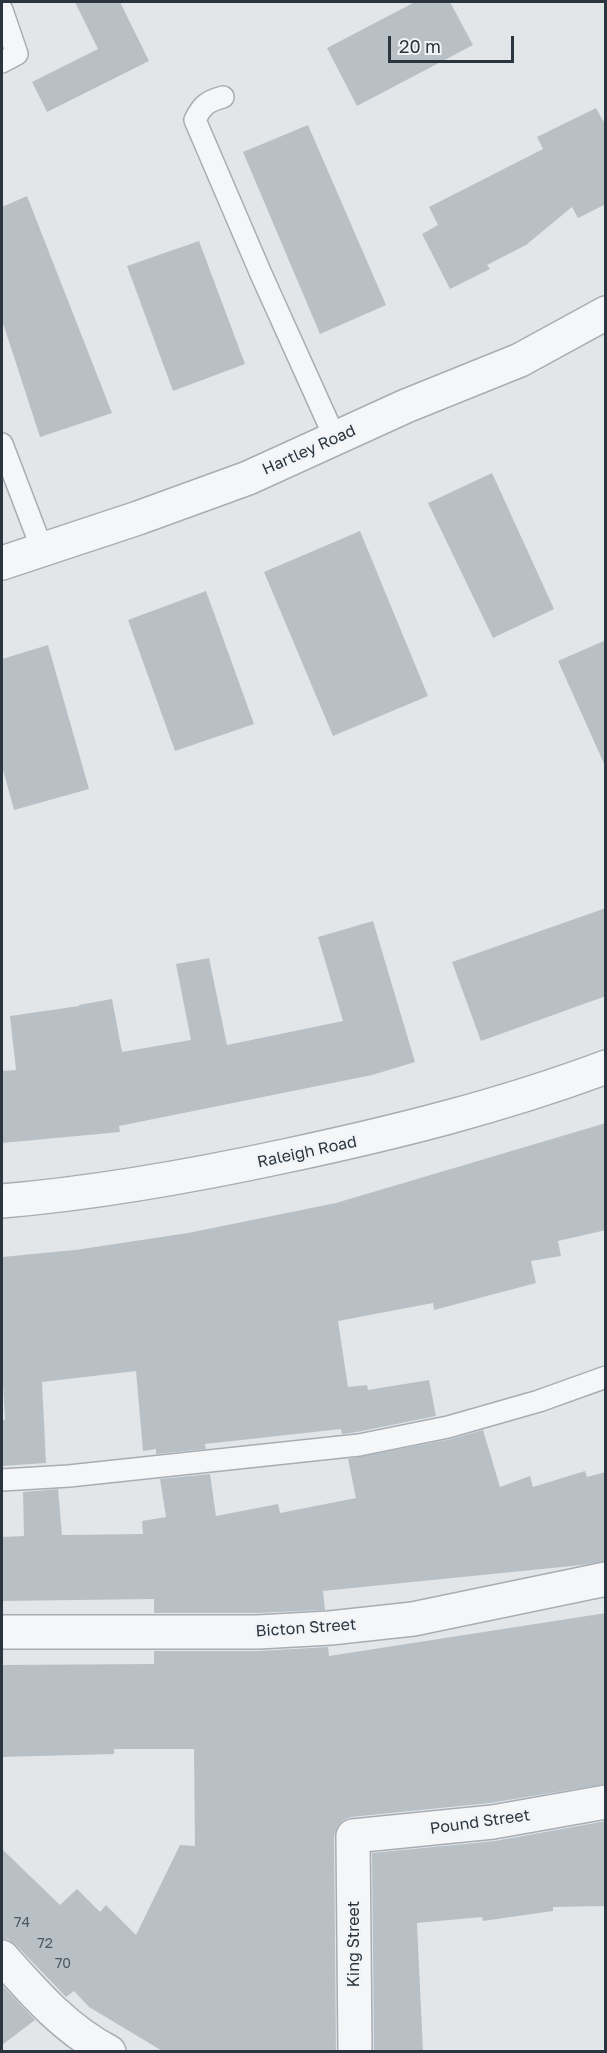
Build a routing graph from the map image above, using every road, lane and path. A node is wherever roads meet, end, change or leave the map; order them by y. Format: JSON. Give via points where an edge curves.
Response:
{"nodes":[{"id":1,"x":2,"y":10,"type":"edge"},
{"id":2,"x":2,"y":62,"type":"edge"},
{"id":3,"x":223,"y":97,"type":"dead end"},
{"id":4,"x":606,"y":313,"type":"edge"},
{"id":5,"x":335,"y":438,"type":"junction"},
{"id":6,"x":2,"y":444,"type":"edge"},
{"id":7,"x":42,"y":549,"type":"junction"},
{"id":8,"x":2,"y":563,"type":"edge"},
{"id":9,"x":606,"y":1067,"type":"edge"},
{"id":10,"x":2,"y":1201,"type":"edge"},
{"id":11,"x":606,"y":1377,"type":"edge"},
{"id":12,"x":2,"y":1480,"type":"edge"},
{"id":13,"x":606,"y":1579,"type":"edge"},
{"id":14,"x":2,"y":1632,"type":"edge"},
{"id":15,"x":606,"y":1802,"type":"edge"},
{"id":16,"x":353,"y":1836,"type":"joint"},
{"id":17,"x":2,"y":1957,"type":"edge"},
{"id":18,"x":109,"y":2052,"type":"edge"},
{"id":19,"x":355,"y":2052,"type":"edge"}],
"edges":[{"from":1,"to":2,"type":"lane","via":[[17,54]]},
{"from":3,"to":5,"type":"lane","via":[[208,101],[195,120]]},
{"from":4,"to":5,"type":"street","name":"Hartley Road","via":[[520,360]]},
{"from":5,"to":7,"type":"street","name":"Hartley Road","via":[[248,478]]},
{"from":6,"to":7,"type":"lane"},
{"from":7,"to":8,"type":"street","name":"Hartley Road"},
{"from":9,"to":10,"type":"street","name":"Raleigh Road","via":[[384,1135],[201,1174]]},
{"from":11,"to":12,"type":"lane","via":[[448,1427],[359,1445]]},
{"from":13,"to":14,"type":"street","name":"Bicton Street","via":[[413,1619],[330,1628],[258,1632]]},
{"from":15,"to":16,"type":"street","name":"Pound Street","via":[[493,1822]]},
{"from":16,"to":19,"type":"street","name":"King Street"},
{"from":17,"to":18,"type":"street","via":[[74,2030]]}]}
